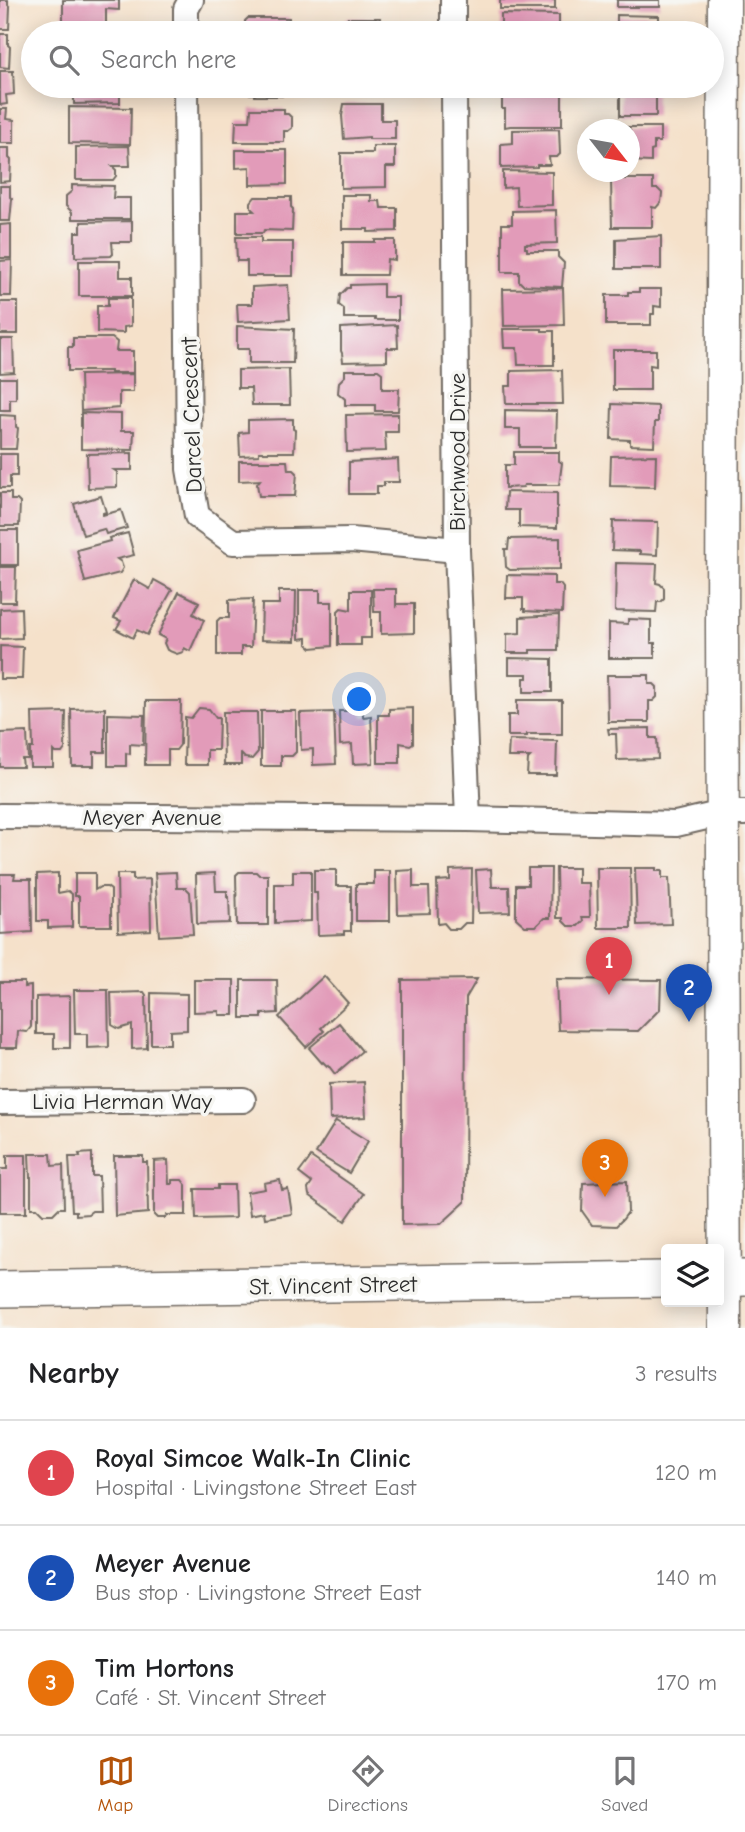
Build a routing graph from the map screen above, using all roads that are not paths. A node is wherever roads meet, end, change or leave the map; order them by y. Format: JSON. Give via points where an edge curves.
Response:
{"nodes":[{"id":1,"x":191,"y":0,"type":"edge"},
{"id":2,"x":453,"y":0,"type":"edge"},
{"id":3,"x":724,"y":0,"type":"edge"},
{"id":4,"x":186,"y":21,"type":"edge"},
{"id":5,"x":453,"y":21,"type":"edge"},
{"id":6,"x":186,"y":98,"type":"edge"},
{"id":7,"x":454,"y":98,"type":"edge"},
{"id":8,"x":457,"y":550,"type":"junction"},
{"id":9,"x":734,"y":813,"type":"edge"},
{"id":10,"x":0,"y":816,"type":"edge"},
{"id":11,"x":468,"y":819,"type":"junction"},
{"id":12,"x":243,"y":1100,"type":"dead end"},
{"id":13,"x":0,"y":1102,"type":"edge"},
{"id":14,"x":729,"y":1278,"type":"edge"},
{"id":15,"x":661,"y":1279,"type":"edge"},
{"id":16,"x":0,"y":1289,"type":"edge"},
{"id":17,"x":725,"y":1328,"type":"edge"}],
"edges":[{"from":1,"to":4,"type":"street"},
{"from":2,"to":5,"type":"street"},
{"from":3,"to":9,"type":"street"},
{"from":6,"to":8,"type":"street","name":"Darcel Crescent","via":[[189,469],[197,516],[233,542],[351,540]]},
{"from":7,"to":8,"type":"street","name":"Birchwood Drive"},
{"from":8,"to":11,"type":"street","name":"Birchwood Drive"},
{"from":9,"to":11,"type":"street","name":"Meyer Avenue","via":[[676,824]]},
{"from":9,"to":14,"type":"street"},
{"from":10,"to":11,"type":"street","name":"Meyer Avenue"},
{"from":12,"to":13,"type":"street","name":"Livia Herman Way"},
{"from":14,"to":17,"type":"street"},
{"from":15,"to":16,"type":"main road","name":"St. Vincent Street"}]}
